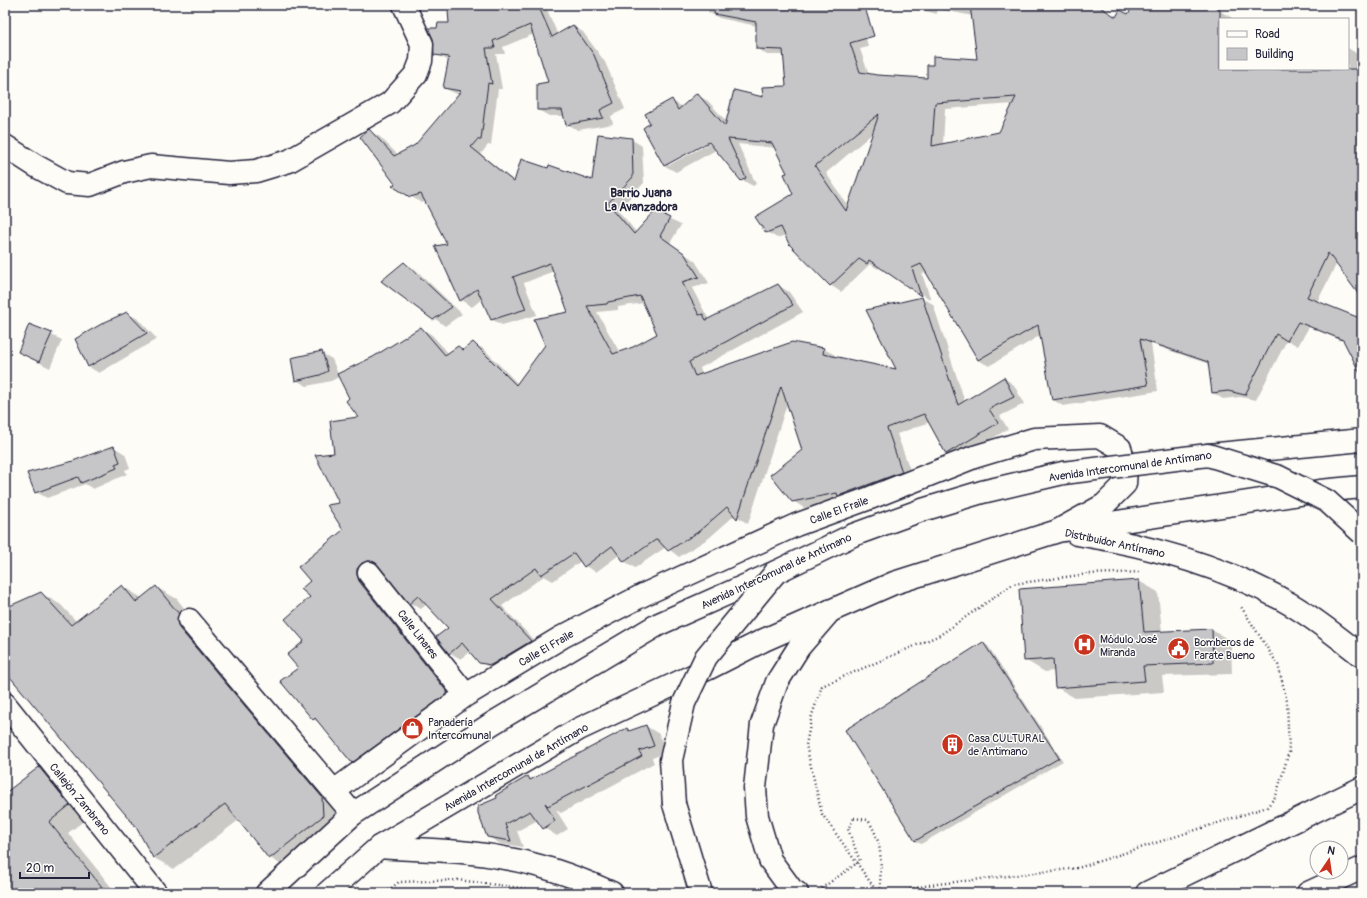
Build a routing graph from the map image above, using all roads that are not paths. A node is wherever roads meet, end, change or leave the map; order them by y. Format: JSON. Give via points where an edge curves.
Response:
{"nodes":[{"id":1,"x":404,"y":5,"type":"edge"},
{"id":2,"x":5,"y":146,"type":"edge"},
{"id":3,"x":1362,"y":440,"type":"edge"},
{"id":4,"x":1208,"y":455,"type":"junction"},
{"id":5,"x":1362,"y":487,"type":"edge"},
{"id":6,"x":1058,"y":531,"type":"junction"},
{"id":7,"x":1362,"y":533,"type":"edge"},
{"id":8,"x":776,"y":572,"type":"junction"},
{"id":9,"x":369,"y":573,"type":"dead end"},
{"id":10,"x":830,"y":612,"type":"junction"},
{"id":11,"x":189,"y":620,"type":"dead end"},
{"id":12,"x":1362,"y":656,"type":"edge"},
{"id":13,"x":466,"y":695,"type":"junction"},
{"id":14,"x":5,"y":704,"type":"edge"},
{"id":15,"x":1362,"y":788,"type":"edge"},
{"id":16,"x":334,"y":792,"type":"junction"},
{"id":17,"x":353,"y":814,"type":"junction"},
{"id":18,"x":379,"y":847,"type":"junction"},
{"id":19,"x":1362,"y":868,"type":"edge"},
{"id":20,"x":156,"y":893,"type":"edge"},
{"id":21,"x":267,"y":893,"type":"edge"},
{"id":22,"x":327,"y":893,"type":"edge"},
{"id":23,"x":612,"y":893,"type":"edge"},
{"id":24,"x":701,"y":893,"type":"edge"},
{"id":25,"x":797,"y":893,"type":"edge"},
{"id":26,"x":1147,"y":893,"type":"edge"},
{"id":27,"x":1308,"y":893,"type":"edge"}],
"edges":[{"from":1,"to":2,"type":"main road","via":[[422,44],[421,61],[416,74],[390,103],[289,161],[256,171],[229,173],[152,166],[124,172],[90,185],[67,183]]},
{"from":3,"to":4,"type":"main road","name":"Avenida Intercomunal de Antímano"},
{"from":4,"to":7,"type":"main road","bridge":true,"via":[[1280,477],[1327,501]]},
{"from":4,"to":8,"type":"main road","name":"Avenida Intercomunal de Antímano","bridge":true,"via":[[1063,473],[982,492],[919,510],[853,535]]},
{"from":5,"to":6,"type":"main road","name":"Avenida Intercomunal de Antímano","via":[[1313,492]]},
{"from":6,"to":10,"type":"main road","name":"Avenida Intercomunal de Antímano","via":[[894,583]]},
{"from":6,"to":12,"type":"main road","name":"Distribuidor Antímano","via":[[1141,546],[1192,561],[1244,581],[1290,604],[1331,631]]},
{"from":6,"to":13,"type":"main road","name":"Calle El Fraile","via":[[1104,505],[1125,484],[1126,468],[1120,448],[1100,436],[1034,439],[974,457],[796,525],[643,595],[562,637]]},
{"from":8,"to":17,"type":"main road","name":"Avenida Intercomunal de Antímano","via":[[659,624],[493,723]]},
{"from":8,"to":24,"type":"main road","bridge":true,"via":[[706,657],[684,703],[671,760],[674,804]]},
{"from":9,"to":13,"type":"main road","name":"Calle Linares"},
{"from":10,"to":18,"type":"main road","name":"Avenida Intercomunal de Antímano","via":[[764,640],[579,729]]},
{"from":10,"to":25,"type":"main road","via":[[799,647],[777,682],[762,724],[755,788],[757,816],[770,860]]},
{"from":11,"to":16,"type":"main road"},
{"from":13,"to":16,"type":"main road","name":"Calle El Fraile"},
{"from":14,"to":20,"type":"main road","name":"Callejón Zambrano"},
{"from":15,"to":26,"type":"main road"},
{"from":16,"to":17,"type":"main road"},
{"from":17,"to":21,"type":"main road","name":"Avenida Intercomunal de Antímano"},
{"from":18,"to":22,"type":"main road","name":"Avenida Intercomunal de Antímano"},
{"from":18,"to":23,"type":"main road","via":[[504,858],[581,879]]},
{"from":19,"to":27,"type":"main road"}]}
